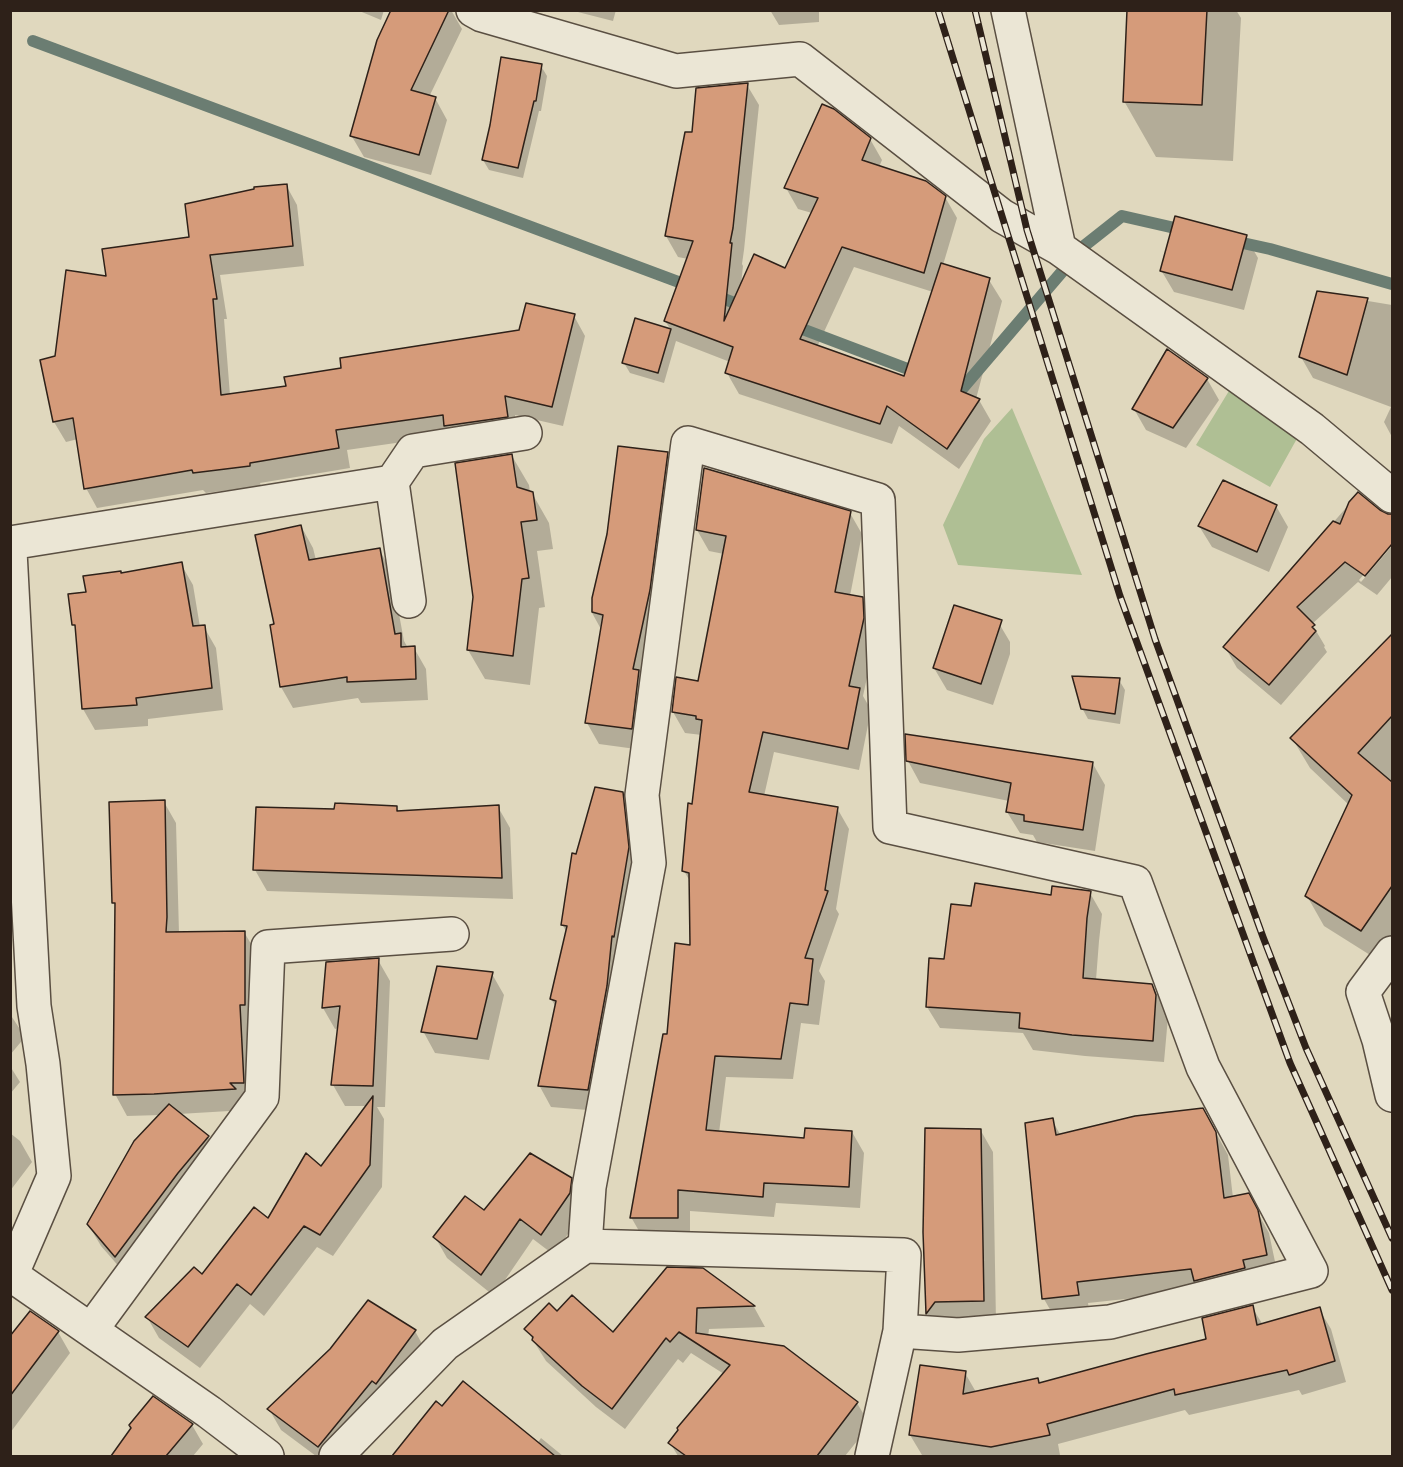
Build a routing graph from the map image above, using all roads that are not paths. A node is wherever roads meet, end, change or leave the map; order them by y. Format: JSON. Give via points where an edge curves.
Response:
{"nodes":[{"id":1,"x":473,"y":10,"type":"edge"},
{"id":2,"x":1008,"y":10,"type":"edge"},
{"id":3,"x":1059,"y":248,"type":"junction"},
{"id":4,"x":525,"y":433,"type":"dead end"},
{"id":5,"x":392,"y":482,"type":"junction"},
{"id":6,"x":1392,"y":496,"type":"edge"},
{"id":7,"x":10,"y":543,"type":"edge"},
{"id":8,"x":10,"y":551,"type":"edge"},
{"id":9,"x":409,"y":601,"type":"dead end"},
{"id":10,"x":452,"y":934,"type":"dead end"},
{"id":11,"x":1392,"y":953,"type":"edge"},
{"id":12,"x":1392,"y":1095,"type":"edge"},
{"id":13,"x":585,"y":1246,"type":"junction"},
{"id":14,"x":11,"y":1276,"type":"edge"},
{"id":15,"x":91,"y":1330,"type":"junction"},
{"id":16,"x":900,"y":1331,"type":"junction"},
{"id":17,"x":267,"y":1456,"type":"edge"},
{"id":18,"x":336,"y":1456,"type":"edge"},
{"id":19,"x":872,"y":1456,"type":"edge"}],
"edges":[{"from":1,"to":3,"type":"street","via":[[676,70],[800,59],[1002,216]]},
{"from":2,"to":3,"type":"street"},
{"from":3,"to":6,"type":"street","via":[[1312,429]]},
{"from":4,"to":5,"type":"street","via":[[413,451]]},
{"from":5,"to":7,"type":"street"},
{"from":5,"to":9,"type":"street"},
{"from":8,"to":14,"type":"street","via":[[34,1006],[54,1176]]},
{"from":10,"to":15,"type":"street","via":[[268,947],[262,1097]]},
{"from":11,"to":12,"type":"street","via":[[1363,992]]},
{"from":13,"to":16,"type":"street","via":[[904,1255]]},
{"from":13,"to":16,"type":"street","via":[[589,1187],[649,863],[642,795],[688,443],[878,501],[890,828],[1135,882],[1203,1067],[1311,1271],[1110,1322],[958,1335]]},
{"from":13,"to":18,"type":"street","via":[[445,1344]]},
{"from":14,"to":15,"type":"street"},
{"from":15,"to":17,"type":"street"},
{"from":16,"to":19,"type":"street"}]}
